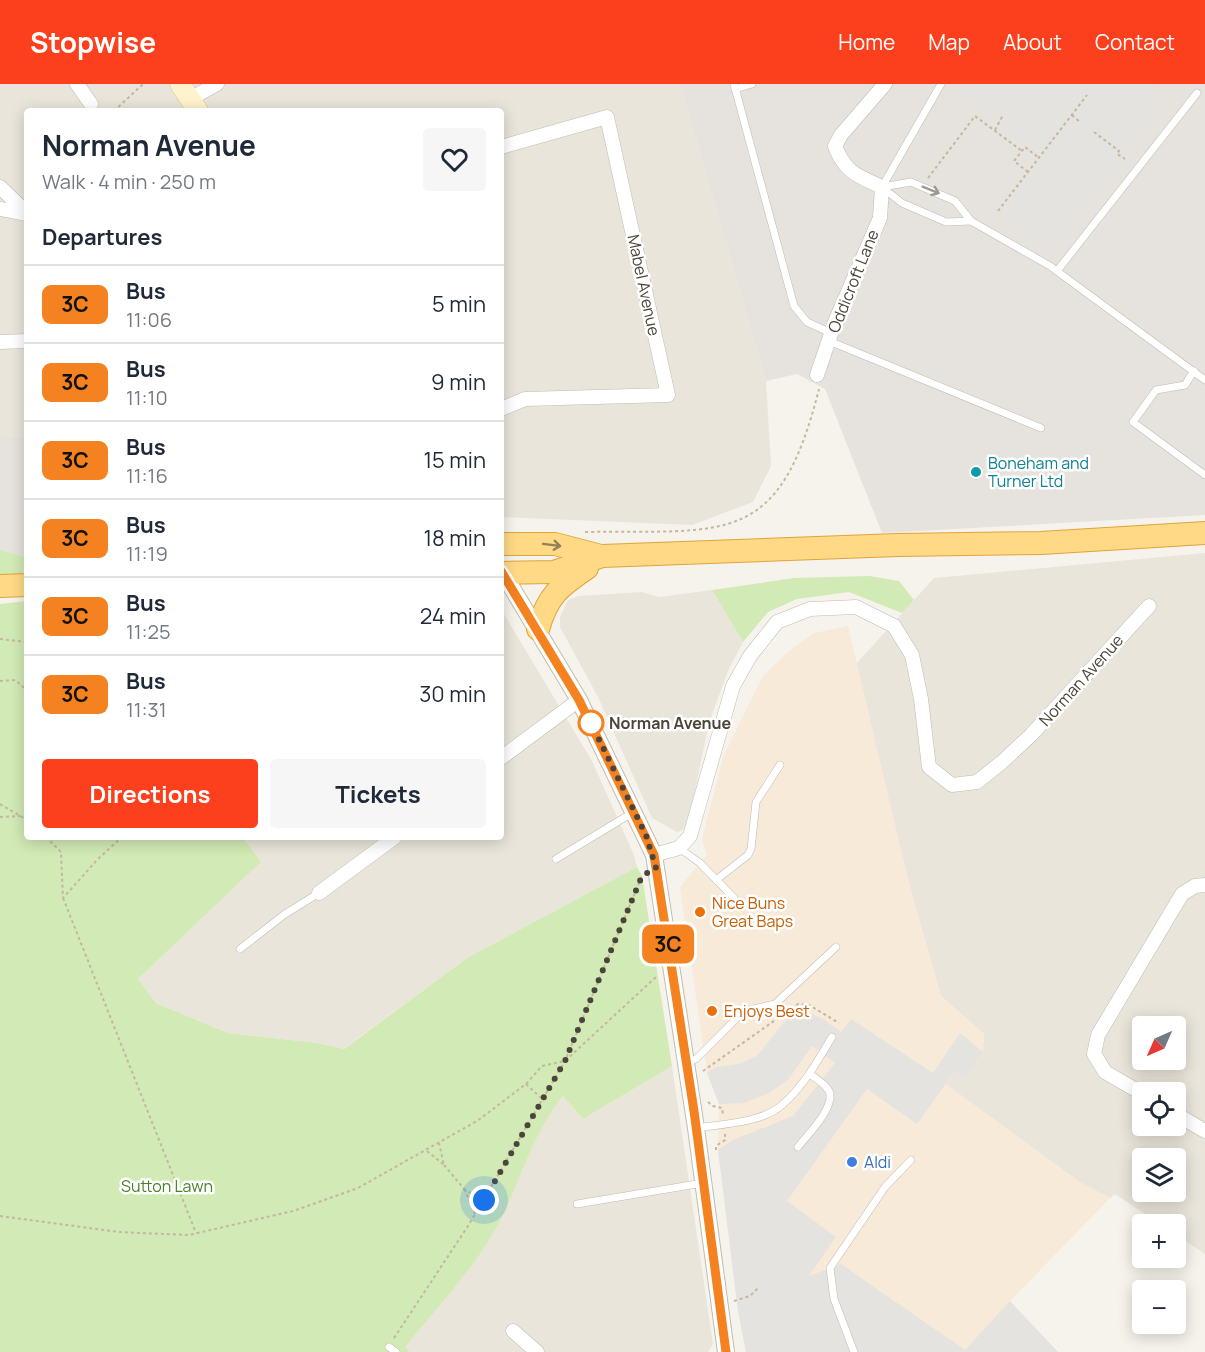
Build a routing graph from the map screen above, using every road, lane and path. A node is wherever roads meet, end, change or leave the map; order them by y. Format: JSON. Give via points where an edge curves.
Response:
{"nodes":[{"id":1,"x":76,"y":84,"type":"edge"},
{"id":2,"x":143,"y":84,"type":"edge"},
{"id":3,"x":217,"y":84,"type":"edge"},
{"id":4,"x":752,"y":84,"type":"edge"},
{"id":5,"x":885,"y":84,"type":"edge"},
{"id":6,"x":941,"y":84,"type":"edge"},
{"id":7,"x":735,"y":87,"type":"edge"},
{"id":8,"x":1197,"y":93,"type":"dead end"},
{"id":9,"x":1088,"y":95,"type":"dead end"},
{"id":10,"x":190,"y":98,"type":"edge"},
{"id":11,"x":91,"y":104,"type":"dead end"},
{"id":12,"x":117,"y":108,"type":"edge"},
{"id":13,"x":1003,"y":115,"type":"dead end"},
{"id":14,"x":1072,"y":115,"type":"junction"},
{"id":15,"x":1081,"y":123,"type":"dead end"},
{"id":16,"x":994,"y":130,"type":"junction"},
{"id":17,"x":1094,"y":132,"type":"dead end"},
{"id":18,"x":504,"y":146,"type":"edge"},
{"id":19,"x":1022,"y":151,"type":"junction"},
{"id":20,"x":1039,"y":158,"type":"junction"},
{"id":21,"x":1125,"y":159,"type":"dead end"},
{"id":22,"x":1028,"y":172,"type":"junction"},
{"id":23,"x":921,"y":186,"type":"junction"},
{"id":24,"x":0,"y":187,"type":"edge"},
{"id":25,"x":882,"y":187,"type":"junction"},
{"id":26,"x":0,"y":209,"type":"edge"},
{"id":27,"x":24,"y":210,"type":"edge"},
{"id":28,"x":998,"y":211,"type":"dead end"},
{"id":29,"x":24,"y":213,"type":"edge"},
{"id":30,"x":971,"y":221,"type":"junction"},
{"id":31,"x":1057,"y":271,"type":"junction"},
{"id":32,"x":830,"y":337,"type":"junction"},
{"id":33,"x":24,"y":341,"type":"edge"},
{"id":34,"x":0,"y":342,"type":"edge"},
{"id":35,"x":1194,"y":371,"type":"junction"},
{"id":36,"x":817,"y":375,"type":"joint"},
{"id":37,"x":1205,"y":380,"type":"edge"},
{"id":38,"x":504,"y":408,"type":"edge"},
{"id":39,"x":1041,"y":428,"type":"dead end"},
{"id":40,"x":1205,"y":475,"type":"edge"},
{"id":41,"x":580,"y":532,"type":"dead end"},
{"id":42,"x":1205,"y":533,"type":"edge"},
{"id":43,"x":504,"y":544,"type":"edge"},
{"id":44,"x":603,"y":556,"type":"junction"},
{"id":45,"x":504,"y":572,"type":"edge"},
{"id":46,"x":504,"y":575,"type":"edge"},
{"id":47,"x":24,"y":585,"type":"edge"},
{"id":48,"x":0,"y":586,"type":"edge"},
{"id":49,"x":1149,"y":606,"type":"dead end"},
{"id":50,"x":538,"y":629,"type":"junction"},
{"id":51,"x":0,"y":639,"type":"edge"},
{"id":52,"x":24,"y":642,"type":"edge"},
{"id":53,"x":0,"y":681,"type":"edge"},
{"id":54,"x":24,"y":688,"type":"edge"},
{"id":55,"x":579,"y":700,"type":"junction"},
{"id":56,"x":504,"y":756,"type":"edge"},
{"id":57,"x":780,"y":765,"type":"dead end"},
{"id":58,"x":0,"y":804,"type":"edge"},
{"id":59,"x":634,"y":812,"type":"junction"},
{"id":60,"x":0,"y":816,"type":"edge"},
{"id":61,"x":20,"y":816,"type":"junction"},
{"id":62,"x":24,"y":818,"type":"edge"},
{"id":63,"x":49,"y":840,"type":"edge"},
{"id":64,"x":119,"y":840,"type":"edge"},
{"id":65,"x":390,"y":840,"type":"edge"},
{"id":66,"x":679,"y":848,"type":"junction"},
{"id":67,"x":556,"y":859,"type":"dead end"},
{"id":68,"x":655,"y":862,"type":"junction"},
{"id":69,"x":716,"y":880,"type":"junction"},
{"id":70,"x":1205,"y":885,"type":"edge"},
{"id":71,"x":319,"y":893,"type":"joint"},
{"id":72,"x":63,"y":898,"type":"junction"},
{"id":73,"x":734,"y":898,"type":"dead end"},
{"id":74,"x":836,"y":947,"type":"dead end"},
{"id":75,"x":240,"y":950,"type":"dead end"},
{"id":76,"x":670,"y":964,"type":"junction"},
{"id":77,"x":838,"y":1023,"type":"dead end"},
{"id":78,"x":832,"y":1037,"type":"dead end"},
{"id":79,"x":565,"y":1061,"type":"junction"},
{"id":80,"x":688,"y":1070,"type":"junction"},
{"id":81,"x":810,"y":1074,"type":"junction"},
{"id":82,"x":526,"y":1084,"type":"junction"},
{"id":83,"x":1132,"y":1088,"type":"edge"},
{"id":84,"x":543,"y":1100,"type":"junction"},
{"id":85,"x":1186,"y":1120,"type":"edge"},
{"id":86,"x":696,"y":1128,"type":"junction"},
{"id":87,"x":1205,"y":1131,"type":"edge"},
{"id":88,"x":439,"y":1143,"type":"junction"},
{"id":89,"x":798,"y":1147,"type":"dead end"},
{"id":90,"x":426,"y":1150,"type":"junction"},
{"id":91,"x":911,"y":1160,"type":"dead end"},
{"id":92,"x":444,"y":1165,"type":"junction"},
{"id":93,"x":703,"y":1183,"type":"junction"},
{"id":94,"x":465,"y":1190,"type":"junction"},
{"id":95,"x":484,"y":1200,"type":"junction"},
{"id":96,"x":577,"y":1204,"type":"dead end"},
{"id":97,"x":475,"y":1214,"type":"junction"},
{"id":98,"x":0,"y":1216,"type":"edge"},
{"id":99,"x":196,"y":1234,"type":"junction"},
{"id":100,"x":758,"y":1288,"type":"dead end"},
{"id":101,"x":719,"y":1310,"type":"junction"},
{"id":102,"x":513,"y":1331,"type":"dead end"},
{"id":103,"x":388,"y":1348,"type":"edge"},
{"id":104,"x":396,"y":1352,"type":"edge"},
{"id":105,"x":537,"y":1352,"type":"edge"},
{"id":106,"x":726,"y":1352,"type":"edge"},
{"id":107,"x":854,"y":1352,"type":"edge"}],
"edges":[{"from":1,"to":11,"type":"street"},
{"from":2,"to":12,"type":"path"},
{"from":3,"to":10,"type":"street"},
{"from":4,"to":7,"type":"lane"},
{"from":5,"to":25,"type":"street","via":[[836,146],[849,171]]},
{"from":6,"to":25,"type":"lane"},
{"from":7,"to":32,"type":"lane","via":[[794,306],[807,322]]},
{"from":8,"to":31,"type":"lane"},
{"from":9,"to":14,"type":"path"},
{"from":13,"to":16,"type":"path"},
{"from":14,"to":15,"type":"path"},
{"from":14,"to":20,"type":"path"},
{"from":16,"to":19,"type":"path"},
{"from":16,"to":23,"type":"path","via":[[975,116]]},
{"from":17,"to":21,"type":"path"},
{"from":18,"to":38,"type":"street","name":"Mabel Avenue","via":[[607,117],[668,395],[525,399]]},
{"from":19,"to":20,"type":"path","via":[[1024,147]]},
{"from":19,"to":22,"type":"path","via":[[1014,161]]},
{"from":20,"to":22,"type":"path"},
{"from":22,"to":28,"type":"path"},
{"from":23,"to":25,"type":"lane","via":[[911,182]]},
{"from":23,"to":30,"type":"lane","one_way":true,"via":[[955,201]]},
{"from":24,"to":27,"type":"street"},
{"from":25,"to":30,"type":"lane","via":[[902,203],[945,222]]},
{"from":25,"to":32,"type":"street","name":"Oddicroft Lane","via":[[880,218]]},
{"from":26,"to":29,"type":"street"},
{"from":30,"to":31,"type":"lane"},
{"from":31,"to":35,"type":"lane"},
{"from":32,"to":36,"type":"street","name":"Oddicroft Lane"},
{"from":32,"to":39,"type":"lane"},
{"from":33,"to":34,"type":"street"},
{"from":35,"to":37,"type":"lane"},
{"from":35,"to":40,"type":"lane","via":[[1185,385],[1156,390],[1133,422]]},
{"from":36,"to":41,"type":"path","via":[[820,386],[813,414],[790,472],[770,501],[740,522],[705,531]]},
{"from":42,"to":44,"type":"highway","via":[[1041,543]]},
{"from":43,"to":44,"type":"highway","one_way":true,"via":[[555,544]]},
{"from":44,"to":45,"type":"highway","via":[[554,572]]},
{"from":44,"to":50,"type":"highway","via":[[554,593]]},
{"from":46,"to":50,"type":"street"},
{"from":47,"to":48,"type":"highway"},
{"from":49,"to":66,"type":"street","name":"Norman Avenue","via":[[1002,762],[977,782],[952,785],[929,767],[912,655],[894,626],[856,607],[810,609],[777,622],[733,686],[690,836]]},
{"from":50,"to":55,"type":"street"},
{"from":51,"to":52,"type":"path"},
{"from":53,"to":54,"type":"path","via":[[15,680]]},
{"from":55,"to":56,"type":"street"},
{"from":55,"to":59,"type":"street"},
{"from":57,"to":69,"type":"lane","via":[[756,802],[748,855]]},
{"from":58,"to":61,"type":"path"},
{"from":59,"to":67,"type":"lane"},
{"from":59,"to":68,"type":"street"},
{"from":60,"to":61,"type":"path"},
{"from":61,"to":62,"type":"path"},
{"from":63,"to":72,"type":"path","via":[[61,852]]},
{"from":64,"to":72,"type":"path"},
{"from":65,"to":71,"type":"street"},
{"from":66,"to":68,"type":"street"},
{"from":66,"to":69,"type":"lane"},
{"from":68,"to":76,"type":"street"},
{"from":68,"to":79,"type":"path","via":[[642,876]]},
{"from":69,"to":73,"type":"lane"},
{"from":70,"to":83,"type":"street","via":[[1182,894],[1098,1035],[1094,1054],[1105,1072]]},
{"from":71,"to":75,"type":"lane"},
{"from":72,"to":99,"type":"path"},
{"from":74,"to":80,"type":"lane","via":[[775,1004],[744,1011]]},
{"from":76,"to":79,"type":"path"},
{"from":76,"to":80,"type":"street"},
{"from":77,"to":80,"type":"path","via":[[809,1005],[798,1004]]},
{"from":78,"to":81,"type":"lane"},
{"from":79,"to":82,"type":"path","via":[[542,1066]]},
{"from":79,"to":84,"type":"path"},
{"from":80,"to":86,"type":"street"},
{"from":81,"to":86,"type":"lane","via":[[781,1106],[763,1115]]},
{"from":81,"to":89,"type":"lane","via":[[830,1094],[827,1107]]},
{"from":82,"to":84,"type":"path"},
{"from":82,"to":88,"type":"path","via":[[477,1121]]},
{"from":84,"to":95,"type":"path"},
{"from":85,"to":87,"type":"street"},
{"from":86,"to":93,"type":"street"},
{"from":88,"to":90,"type":"path"},
{"from":88,"to":92,"type":"path"},
{"from":90,"to":92,"type":"path"},
{"from":90,"to":99,"type":"path","via":[[358,1188],[293,1211]]},
{"from":91,"to":107,"type":"lane","via":[[885,1187],[830,1268],[834,1299]]},
{"from":92,"to":94,"type":"path"},
{"from":93,"to":96,"type":"lane"},
{"from":93,"to":101,"type":"street"},
{"from":94,"to":95,"type":"path"},
{"from":94,"to":97,"type":"path"},
{"from":95,"to":97,"type":"path"},
{"from":97,"to":103,"type":"path"},
{"from":98,"to":99,"type":"path","via":[[119,1232]]},
{"from":100,"to":101,"type":"path","via":[[750,1296]]},
{"from":101,"to":106,"type":"street"},
{"from":102,"to":105,"type":"street"},
{"from":103,"to":104,"type":"lane"}]}
